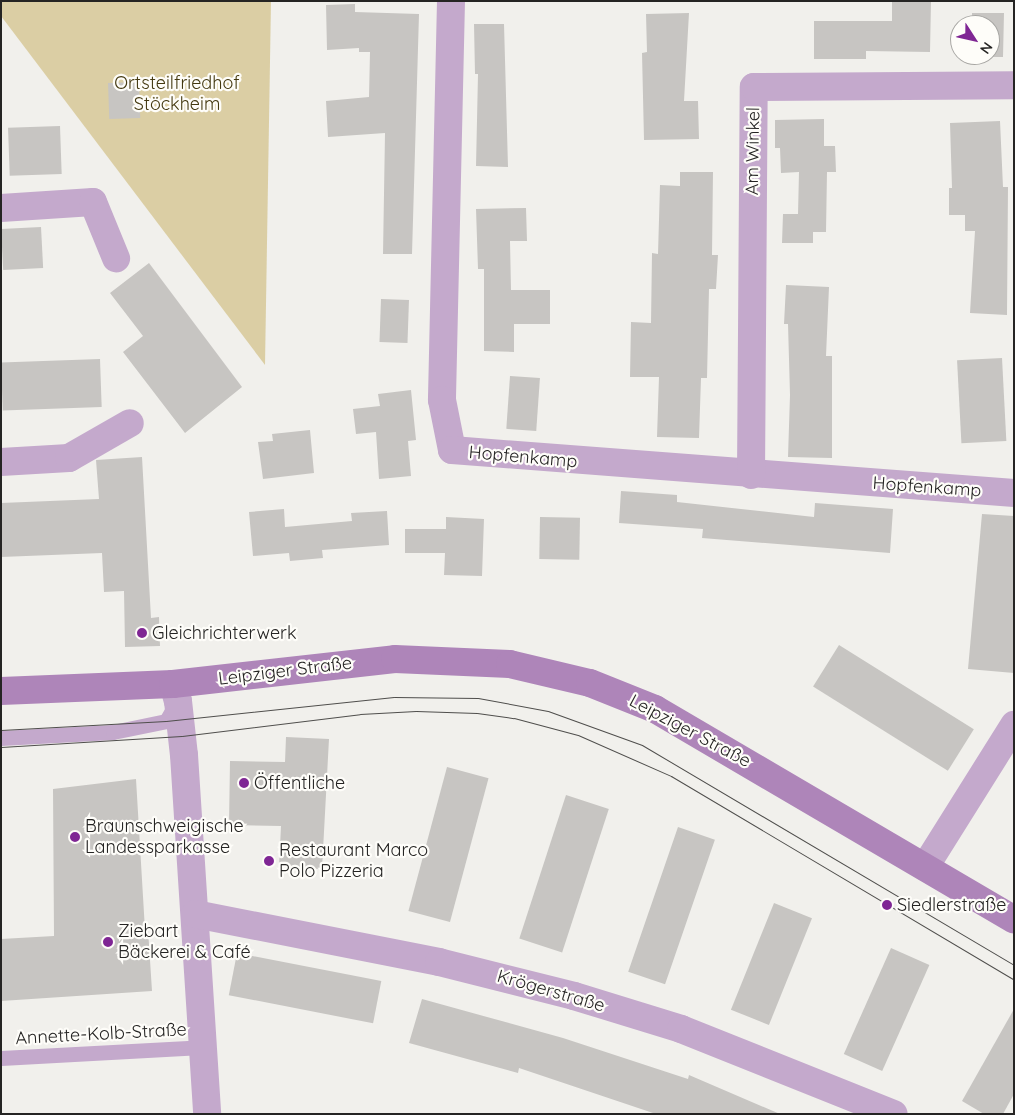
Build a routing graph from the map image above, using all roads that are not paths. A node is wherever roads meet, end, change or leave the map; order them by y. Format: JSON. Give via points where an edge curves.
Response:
{"nodes":[{"id":1,"x":451,"y":1,"type":"edge"},
{"id":2,"x":1014,"y":86,"type":"edge"},
{"id":3,"x":1,"y":208,"type":"edge"},
{"id":4,"x":116,"y":258,"type":"dead end"},
{"id":5,"x":130,"y":423,"type":"dead end"},
{"id":6,"x":1,"y":462,"type":"edge"},
{"id":7,"x":751,"y":475,"type":"junction"},
{"id":8,"x":1014,"y":493,"type":"edge"},
{"id":9,"x":1,"y":691,"type":"edge"},
{"id":10,"x":176,"y":693,"type":"junction"},
{"id":11,"x":1014,"y":726,"type":"edge"},
{"id":12,"x":1,"y":738,"type":"edge"},
{"id":13,"x":925,"y":868,"type":"junction"},
{"id":14,"x":195,"y":914,"type":"junction"},
{"id":15,"x":1014,"y":920,"type":"edge"},
{"id":16,"x":202,"y":1047,"type":"junction"},
{"id":17,"x":1,"y":1058,"type":"edge"},
{"id":18,"x":876,"y":1110,"type":"edge"},
{"id":19,"x":207,"y":1114,"type":"edge"}],
"edges":[{"from":1,"to":7,"type":"street","name":"Hopfenkamp","via":[[442,400],[452,450]]},
{"from":2,"to":7,"type":"street","name":"Am Winkel","via":[[754,87]]},
{"from":3,"to":4,"type":"street","via":[[94,202]]},
{"from":5,"to":6,"type":"street","via":[[69,458]]},
{"from":7,"to":8,"type":"street","name":"Hopfenkamp"},
{"from":9,"to":10,"type":"street","name":"Leipziger Straße"},
{"from":10,"to":12,"type":"lane","via":[[166,721],[113,732]]},
{"from":10,"to":13,"type":"street","name":"Leipziger Straße","via":[[362,662],[428,658],[510,664],[590,683],[656,709]]},
{"from":10,"to":14,"type":"street"},
{"from":11,"to":13,"type":"street"},
{"from":13,"to":15,"type":"street","name":"Leipziger Straße"},
{"from":14,"to":16,"type":"street"},
{"from":14,"to":18,"type":"street","name":"Krögerstraße","via":[[439,962],[565,993],[681,1029]]},
{"from":16,"to":17,"type":"lane","name":"Annette-Kolb-Straße"},
{"from":16,"to":19,"type":"street"}]}
